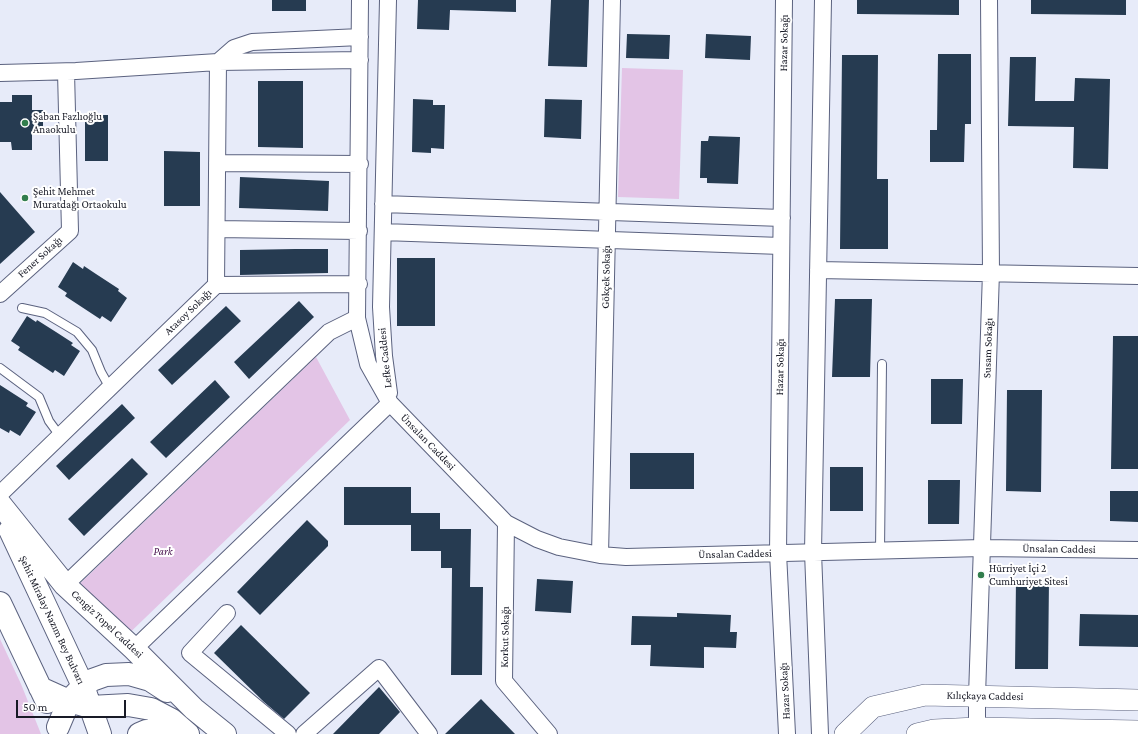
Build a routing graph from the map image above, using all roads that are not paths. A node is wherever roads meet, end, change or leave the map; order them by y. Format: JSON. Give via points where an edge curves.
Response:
{"nodes":[{"id":1,"x":360,"y":0,"type":"edge"},
{"id":2,"x":388,"y":0,"type":"edge"},
{"id":3,"x":612,"y":0,"type":"edge"},
{"id":4,"x":784,"y":0,"type":"edge"},
{"id":5,"x":823,"y":0,"type":"edge"},
{"id":6,"x":989,"y":0,"type":"edge"},
{"id":7,"x":360,"y":37,"type":"junction"},
{"id":8,"x":360,"y":60,"type":"junction"},
{"id":9,"x":218,"y":62,"type":"junction"},
{"id":10,"x":0,"y":72,"type":"edge"},
{"id":11,"x":66,"y":72,"type":"junction"},
{"id":12,"x":217,"y":163,"type":"junction"},
{"id":13,"x":360,"y":164,"type":"junction"},
{"id":14,"x":383,"y":204,"type":"junction"},
{"id":15,"x":607,"y":212,"type":"junction"},
{"id":16,"x":782,"y":218,"type":"junction"},
{"id":17,"x":217,"y":229,"type":"junction"},
{"id":18,"x":359,"y":232,"type":"junction"},
{"id":19,"x":383,"y":232,"type":"junction"},
{"id":20,"x":607,"y":240,"type":"junction"},
{"id":21,"x":781,"y":246,"type":"junction"},
{"id":22,"x":818,"y":270,"type":"junction"},
{"id":23,"x":991,"y":272,"type":"junction"},
{"id":24,"x":1138,"y":276,"type":"edge"},
{"id":25,"x":359,"y":284,"type":"junction"},
{"id":26,"x":216,"y":285,"type":"junction"},
{"id":27,"x":0,"y":294,"type":"edge"},
{"id":28,"x":22,"y":308,"type":"dead end"},
{"id":29,"x":357,"y":318,"type":"junction"},
{"id":30,"x":882,"y":364,"type":"dead end"},
{"id":31,"x":0,"y":368,"type":"edge"},
{"id":32,"x":110,"y":388,"type":"junction"},
{"id":33,"x":390,"y":402,"type":"junction"},
{"id":34,"x":60,"y":436,"type":"junction"},
{"id":35,"x":0,"y":494,"type":"edge"},
{"id":36,"x":0,"y":504,"type":"edge"},
{"id":37,"x":0,"y":508,"type":"edge"},
{"id":38,"x":506,"y":523,"type":"junction"},
{"id":39,"x":982,"y":548,"type":"junction"},
{"id":40,"x":1138,"y":550,"type":"edge"},
{"id":41,"x":880,"y":551,"type":"junction"},
{"id":42,"x":813,"y":552,"type":"junction"},
{"id":43,"x":778,"y":553,"type":"junction"},
{"id":44,"x":600,"y":555,"type":"junction"},
{"id":45,"x":65,"y":585,"type":"junction"},
{"id":46,"x":0,"y":603,"type":"edge"},
{"id":47,"x":227,"y":614,"type":"dead end"},
{"id":48,"x":134,"y":649,"type":"junction"},
{"id":49,"x":40,"y":688,"type":"junction"},
{"id":50,"x":977,"y":696,"type":"junction"},
{"id":51,"x":81,"y":698,"type":"junction"},
{"id":52,"x":1138,"y":700,"type":"edge"},
{"id":53,"x":194,"y":708,"type":"junction"},
{"id":54,"x":59,"y":730,"type":"edge"},
{"id":55,"x":977,"y":731,"type":"edge"},
{"id":56,"x":1138,"y":731,"type":"edge"},
{"id":57,"x":100,"y":734,"type":"edge"},
{"id":58,"x":139,"y":734,"type":"edge"},
{"id":59,"x":167,"y":734,"type":"edge"},
{"id":60,"x":188,"y":734,"type":"edge"},
{"id":61,"x":225,"y":734,"type":"edge"},
{"id":62,"x":288,"y":734,"type":"edge"},
{"id":63,"x":304,"y":734,"type":"edge"},
{"id":64,"x":429,"y":734,"type":"edge"},
{"id":65,"x":549,"y":734,"type":"edge"},
{"id":66,"x":787,"y":734,"type":"edge"},
{"id":67,"x":820,"y":734,"type":"edge"},
{"id":68,"x":845,"y":734,"type":"edge"},
{"id":69,"x":917,"y":734,"type":"edge"}],
"edges":[{"from":1,"to":7,"type":"street","name":"Lefke Caddesi"},
{"from":2,"to":14,"type":"street","name":"Lefke Caddesi"},
{"from":3,"to":15,"type":"street","name":"Gökçek Sokağı"},
{"from":4,"to":16,"type":"street","name":"Hazar Sokağı"},
{"from":5,"to":22,"type":"street"},
{"from":6,"to":23,"type":"street","name":"Susam Sokağı"},
{"from":7,"to":8,"type":"street","name":"Lefke Caddesi"},
{"from":7,"to":9,"type":"street","via":[[252,42],[234,48]]},
{"from":8,"to":9,"type":"street"},
{"from":8,"to":13,"type":"street","name":"Lefke Caddesi"},
{"from":9,"to":11,"type":"street"},
{"from":9,"to":12,"type":"street","name":"Atasoy Sokağı"},
{"from":10,"to":11,"type":"street"},
{"from":11,"to":27,"type":"street","name":"Fener Sokağı","via":[[70,231]]},
{"from":12,"to":13,"type":"street"},
{"from":12,"to":17,"type":"street","name":"Atasoy Sokağı"},
{"from":13,"to":18,"type":"street","name":"Lefke Caddesi"},
{"from":14,"to":15,"type":"street"},
{"from":14,"to":19,"type":"street","name":"Lefke Caddesi"},
{"from":15,"to":16,"type":"street"},
{"from":15,"to":20,"type":"street","name":"Gökçek Sokağı"},
{"from":16,"to":21,"type":"street","name":"Hazar Sokağı"},
{"from":17,"to":18,"type":"street"},
{"from":17,"to":26,"type":"street","name":"Atasoy Sokağı"},
{"from":18,"to":25,"type":"street","name":"Lefke Caddesi"},
{"from":19,"to":20,"type":"street"},
{"from":19,"to":33,"type":"street","name":"Lefke Caddesi","via":[[381,308]]},
{"from":20,"to":21,"type":"street"},
{"from":20,"to":44,"type":"street","name":"Gökçek Sokağı"},
{"from":21,"to":43,"type":"street","name":"Hazar Sokağı"},
{"from":22,"to":23,"type":"street"},
{"from":22,"to":42,"type":"street"},
{"from":23,"to":24,"type":"street"},
{"from":23,"to":39,"type":"street","name":"Susam Sokağı"},
{"from":25,"to":26,"type":"street"},
{"from":25,"to":29,"type":"street","name":"Lefke Caddesi"},
{"from":26,"to":32,"type":"street","name":"Atasoy Sokağı"},
{"from":28,"to":32,"type":"lane","via":[[45,313],[77,332],[92,350]]},
{"from":29,"to":33,"type":"street","name":"Lefke Caddesi","via":[[368,364]]},
{"from":29,"to":45,"type":"street","via":[[329,332]]},
{"from":30,"to":41,"type":"lane"},
{"from":31,"to":34,"type":"lane","via":[[39,397],[49,421]]},
{"from":32,"to":34,"type":"street","name":"Atasoy Sokağı"},
{"from":33,"to":38,"type":"street","name":"Ünsalan Caddesi"},
{"from":33,"to":48,"type":"street"},
{"from":34,"to":35,"type":"street","name":"Atasoy Sokağı"},
{"from":36,"to":45,"type":"main road","name":"Cengiz Topel Caddesi"},
{"from":37,"to":51,"type":"main road","name":"Şehit Miralay Nazım Bey Bulvarı"},
{"from":38,"to":44,"type":"street","name":"Ünsalan Caddesi","via":[[559,547]]},
{"from":38,"to":65,"type":"street","name":"Korkut Sokağı","via":[[504,681]]},
{"from":39,"to":40,"type":"street","name":"Ünsalan Caddesi"},
{"from":39,"to":41,"type":"street","name":"Ünsalan Caddesi"},
{"from":39,"to":50,"type":"street","name":"Susam Sokağı"},
{"from":41,"to":42,"type":"street","name":"Ünsalan Caddesi"},
{"from":42,"to":43,"type":"street","name":"Ünsalan Caddesi"},
{"from":42,"to":67,"type":"street"},
{"from":43,"to":44,"type":"street","name":"Ünsalan Caddesi","via":[[626,557]]},
{"from":43,"to":66,"type":"street","name":"Hazar Sokağı"},
{"from":45,"to":48,"type":"main road","name":"Cengiz Topel Caddesi"},
{"from":46,"to":49,"type":"main road"},
{"from":47,"to":62,"type":"street","via":[[190,653]]},
{"from":48,"to":53,"type":"main road","name":"Cengiz Topel Caddesi"},
{"from":49,"to":51,"type":"main road"},
{"from":49,"to":54,"type":"main road"},
{"from":50,"to":52,"type":"street","name":"Kılıçkaya Caddesi"},
{"from":50,"to":55,"type":"street","name":"Susam Sokağı"},
{"from":50,"to":68,"type":"street","name":"Kılıçkaya Caddesi","via":[[925,695],[873,707]]},
{"from":51,"to":53,"type":"main road","via":[[92,680],[106,675],[129,674],[150,680]]},
{"from":51,"to":54,"type":"main road"},
{"from":51,"to":57,"type":"main road","name":"Şehit Miralay Nazım Bey Bulvarı"},
{"from":51,"to":60,"type":"main road","via":[[151,709],[172,720]]},
{"from":53,"to":61,"type":"main road","name":"Cengiz Topel Caddesi"},
{"from":55,"to":56,"type":"street"},
{"from":55,"to":69,"type":"street","via":[[934,730]]},
{"from":58,"to":59,"type":"main road","via":[[146,731]]},
{"from":63,"to":64,"type":"street","via":[[379,668]]}]}
